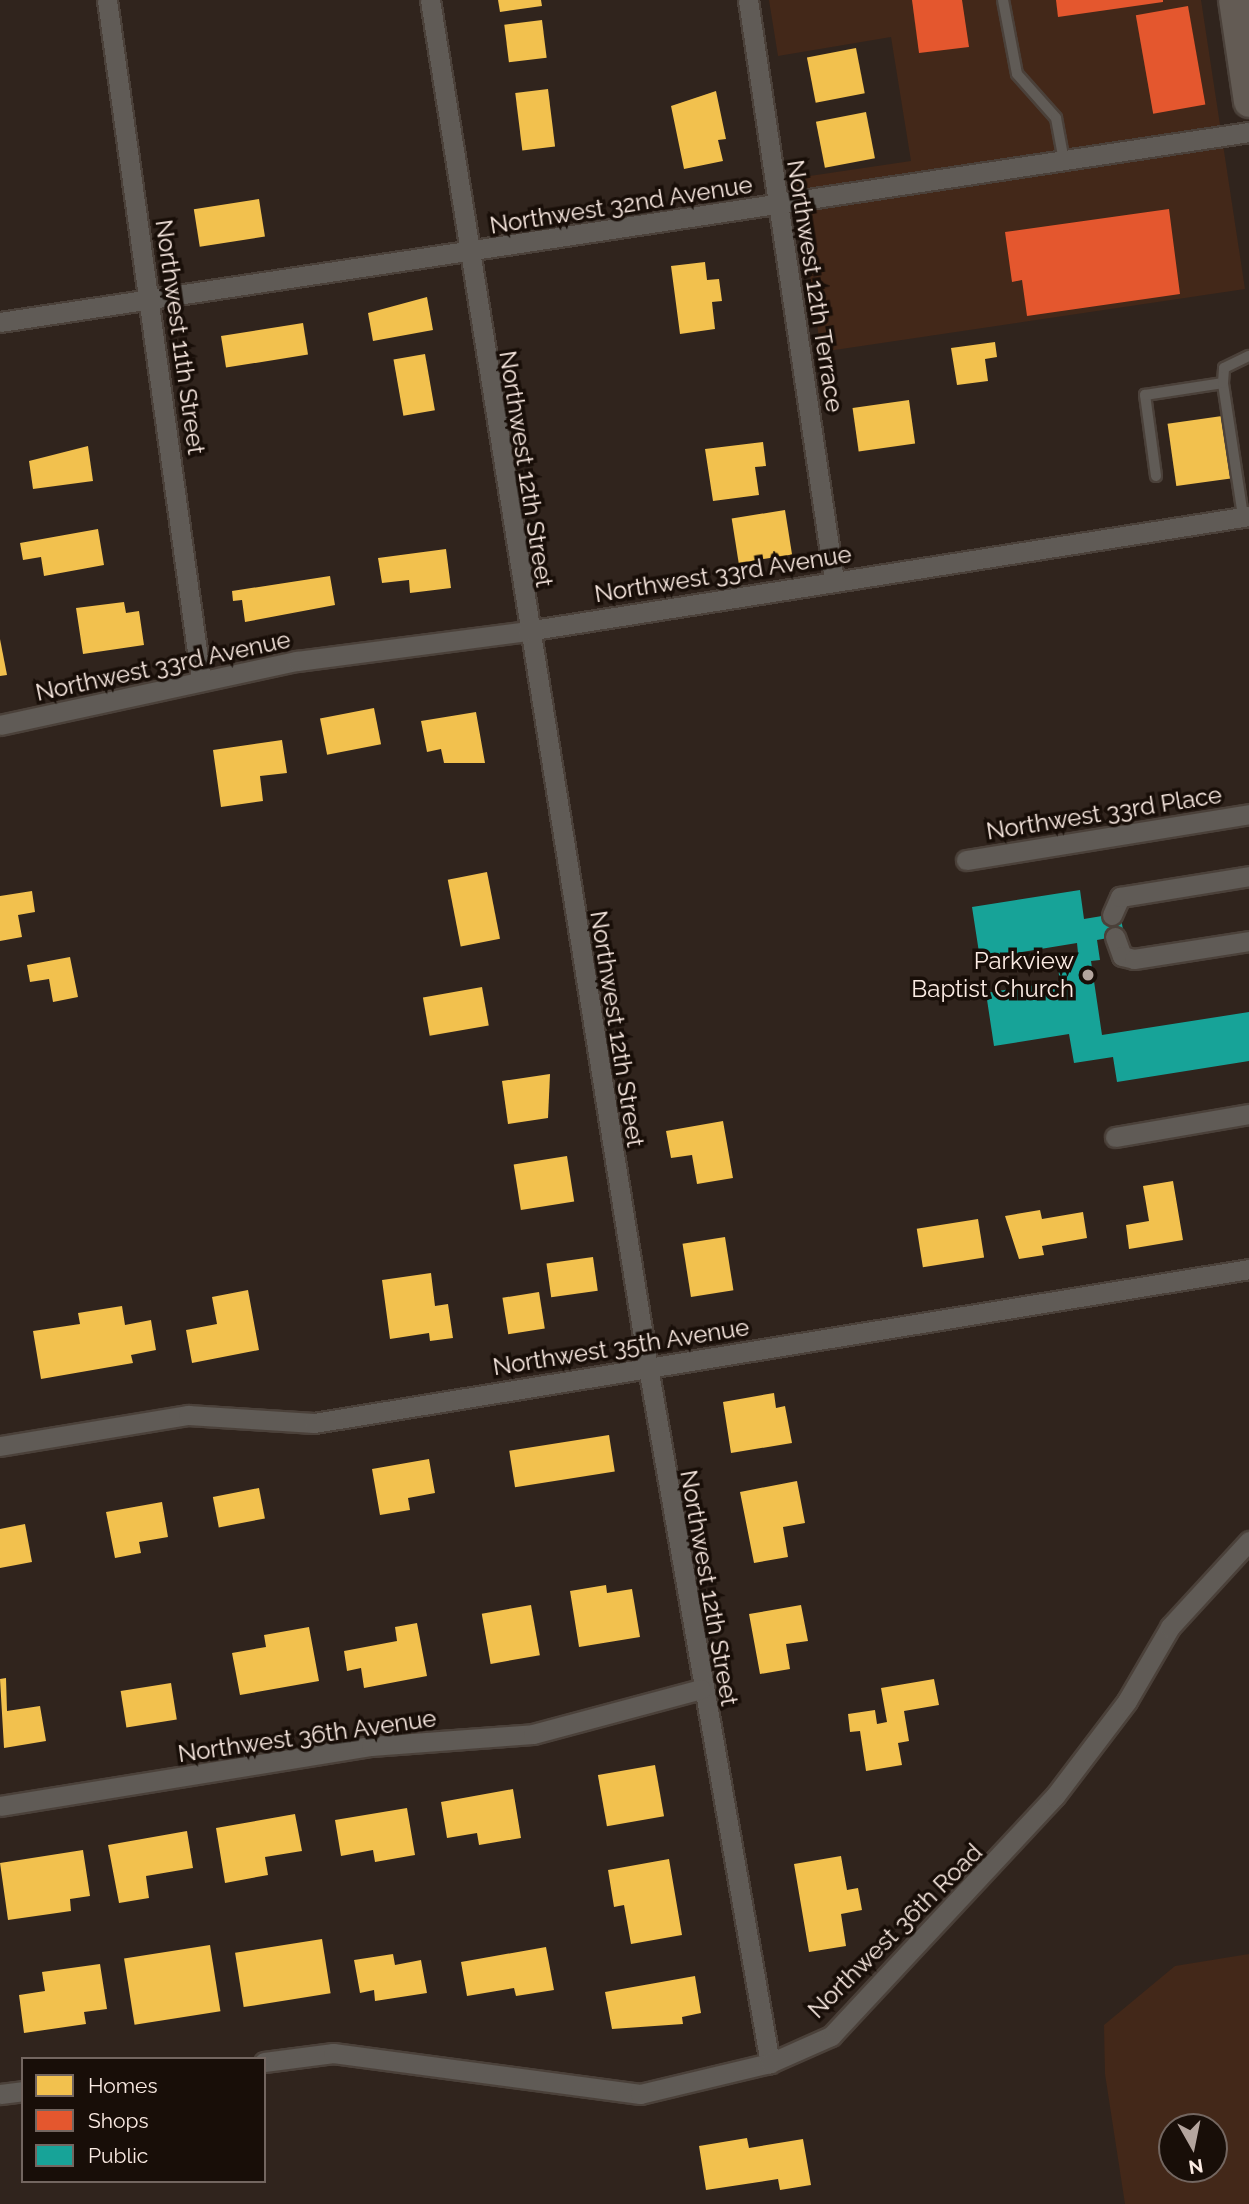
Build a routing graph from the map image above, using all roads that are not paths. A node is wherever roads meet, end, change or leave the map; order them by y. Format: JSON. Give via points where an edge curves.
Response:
{"nodes":[{"id":1,"x":107,"y":0,"type":"edge"},
{"id":2,"x":430,"y":0,"type":"edge"},
{"id":3,"x":748,"y":0,"type":"edge"},
{"id":4,"x":1003,"y":0,"type":"edge"},
{"id":5,"x":1234,"y":0,"type":"edge"},
{"id":6,"x":1249,"y":102,"type":"edge"},
{"id":7,"x":1249,"y":132,"type":"edge"},
{"id":8,"x":1064,"y":161,"type":"junction"},
{"id":9,"x":776,"y":205,"type":"junction"},
{"id":10,"x":466,"y":255,"type":"junction"},
{"id":11,"x":151,"y":298,"type":"junction"},
{"id":12,"x":0,"y":322,"type":"edge"},
{"id":13,"x":1249,"y":356,"type":"edge"},
{"id":14,"x":1223,"y":383,"type":"junction"},
{"id":15,"x":1156,"y":476,"type":"dead end"},
{"id":16,"x":1246,"y":516,"type":"edge"},
{"id":17,"x":834,"y":580,"type":"junction"},
{"id":18,"x":527,"y":631,"type":"junction"},
{"id":19,"x":201,"y":680,"type":"junction"},
{"id":20,"x":0,"y":725,"type":"edge"},
{"id":21,"x":1249,"y":814,"type":"edge"},
{"id":22,"x":966,"y":860,"type":"dead end"},
{"id":23,"x":1249,"y":876,"type":"edge"},
{"id":24,"x":1112,"y":915,"type":"dead end"},
{"id":25,"x":1115,"y":937,"type":"dead end"},
{"id":26,"x":1249,"y":940,"type":"edge"},
{"id":27,"x":1249,"y":1114,"type":"edge"},
{"id":28,"x":1115,"y":1137,"type":"dead end"},
{"id":29,"x":1249,"y":1269,"type":"edge"},
{"id":30,"x":648,"y":1367,"type":"junction"},
{"id":31,"x":0,"y":1446,"type":"edge"},
{"id":32,"x":1249,"y":1541,"type":"edge"},
{"id":33,"x":701,"y":1689,"type":"junction"},
{"id":34,"x":0,"y":1806,"type":"edge"},
{"id":35,"x":266,"y":2062,"type":"edge"},
{"id":36,"x":770,"y":2063,"type":"junction"},
{"id":37,"x":21,"y":2091,"type":"edge"},
{"id":38,"x":0,"y":2094,"type":"edge"}],
"edges":[{"from":1,"to":11,"type":"street","name":"Northwest 11th Street"},
{"from":2,"to":10,"type":"street","name":"Northwest 12th Street"},
{"from":3,"to":9,"type":"street","name":"Northwest 12th Terrace"},
{"from":4,"to":8,"type":"lane","via":[[1017,74],[1056,118]]},
{"from":5,"to":6,"type":"main road"},
{"from":7,"to":8,"type":"street","name":"Northwest 32nd Avenue"},
{"from":8,"to":9,"type":"street","name":"Northwest 32nd Avenue"},
{"from":9,"to":10,"type":"street","name":"Northwest 32nd Avenue"},
{"from":9,"to":17,"type":"street","name":"Northwest 12th Terrace"},
{"from":10,"to":11,"type":"street","name":"Northwest 32nd Avenue"},
{"from":10,"to":18,"type":"street","name":"Northwest 12th Street"},
{"from":11,"to":12,"type":"street","name":"Northwest 32nd Avenue"},
{"from":11,"to":19,"type":"street","name":"Northwest 11th Street"},
{"from":13,"to":14,"type":"lane","via":[[1224,368]]},
{"from":14,"to":15,"type":"lane","via":[[1145,395]]},
{"from":14,"to":16,"type":"lane"},
{"from":16,"to":17,"type":"street","name":"Northwest 33rd Avenue"},
{"from":17,"to":18,"type":"street","name":"Northwest 33rd Avenue"},
{"from":18,"to":19,"type":"street","name":"Northwest 33rd Avenue"},
{"from":18,"to":30,"type":"street","name":"Northwest 12th Street"},
{"from":19,"to":20,"type":"street","name":"Northwest 33rd Avenue"},
{"from":21,"to":22,"type":"street","name":"Northwest 33rd Place"},
{"from":23,"to":24,"type":"street","via":[[1120,898]]},
{"from":25,"to":26,"type":"street","via":[[1122,956],[1134,959]]},
{"from":27,"to":28,"type":"street"},
{"from":29,"to":30,"type":"street","name":"Northwest 35th Avenue"},
{"from":30,"to":31,"type":"street","name":"Northwest 35th Avenue","via":[[314,1423],[188,1415]]},
{"from":30,"to":33,"type":"street","name":"Northwest 12th Street"},
{"from":32,"to":36,"type":"street","name":"Northwest 36th Road","via":[[1170,1628],[1127,1701],[977,1886],[831,2036]]},
{"from":33,"to":34,"type":"street","name":"Northwest 36th Avenue","via":[[533,1734],[371,1746]]},
{"from":33,"to":36,"type":"street","name":"Northwest 12th Street"},
{"from":35,"to":36,"type":"street","name":"Northwest 36th Road","via":[[333,2053],[640,2094]]},
{"from":37,"to":38,"type":"street"}]}
